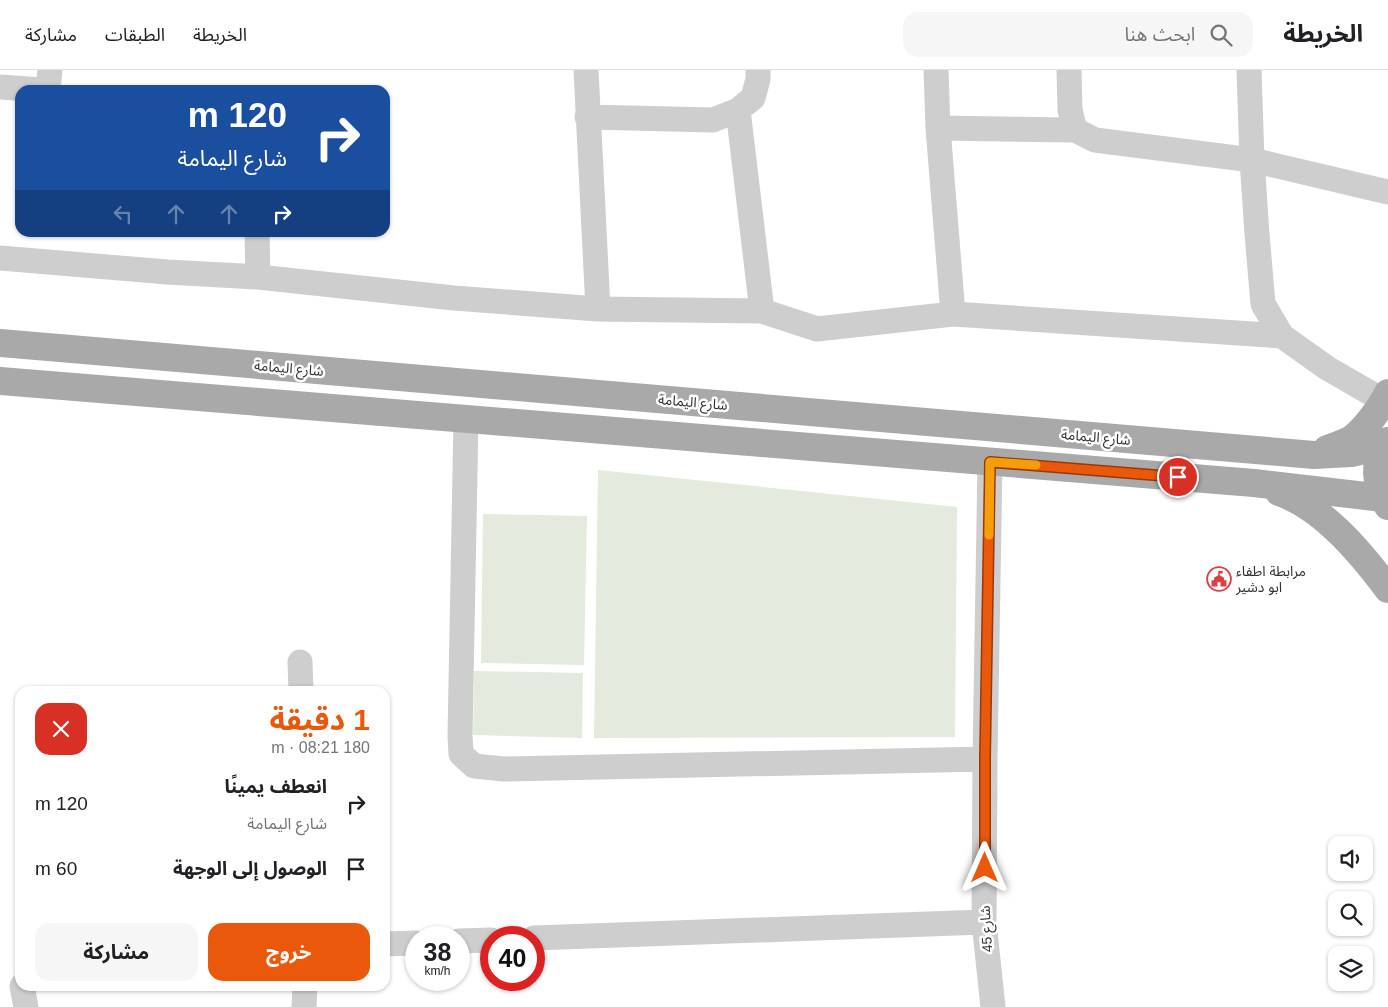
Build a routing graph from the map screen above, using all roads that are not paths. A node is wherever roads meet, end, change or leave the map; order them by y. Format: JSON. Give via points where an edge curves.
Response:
{"nodes":[{"id":1,"x":50,"y":70,"type":"edge"},
{"id":2,"x":586,"y":70,"type":"edge"},
{"id":3,"x":758,"y":70,"type":"edge"},
{"id":4,"x":936,"y":70,"type":"edge"},
{"id":5,"x":1069,"y":70,"type":"edge"},
{"id":6,"x":1249,"y":70,"type":"edge"},
{"id":7,"x":48,"y":85,"type":"edge"},
{"id":8,"x":0,"y":87,"type":"edge"},
{"id":9,"x":15,"y":88,"type":"edge"},
{"id":10,"x":738,"y":110,"type":"junction"},
{"id":11,"x":587,"y":117,"type":"junction"},
{"id":12,"x":938,"y":128,"type":"junction"},
{"id":13,"x":1075,"y":130,"type":"junction"},
{"id":14,"x":1252,"y":160,"type":"junction"},
{"id":15,"x":1388,"y":192,"type":"edge"},
{"id":16,"x":258,"y":237,"type":"edge"},
{"id":17,"x":0,"y":258,"type":"edge"},
{"id":18,"x":258,"y":277,"type":"junction"},
{"id":19,"x":598,"y":309,"type":"junction"},
{"id":20,"x":762,"y":311,"type":"junction"},
{"id":21,"x":953,"y":314,"type":"junction"},
{"id":22,"x":1282,"y":336,"type":"junction"},
{"id":23,"x":0,"y":343,"type":"edge"},
{"id":24,"x":0,"y":382,"type":"edge"},
{"id":25,"x":1386,"y":397,"type":"edge"},
{"id":26,"x":466,"y":419,"type":"junction"},
{"id":27,"x":1386,"y":443,"type":"edge"},
{"id":28,"x":1314,"y":455,"type":"junction"},
{"id":29,"x":990,"y":462,"type":"junction"},
{"id":30,"x":1254,"y":483,"type":"junction"},
{"id":31,"x":1385,"y":502,"type":"edge"},
{"id":32,"x":1388,"y":589,"type":"edge"},
{"id":33,"x":300,"y":662,"type":"dead end"},
{"id":34,"x":301,"y":686,"type":"edge"},
{"id":35,"x":985,"y":759,"type":"junction"},
{"id":36,"x":984,"y":922,"type":"junction"},
{"id":37,"x":545,"y":938,"type":"edge"},
{"id":38,"x":405,"y":943,"type":"edge"},
{"id":39,"x":390,"y":944,"type":"edge"},
{"id":40,"x":15,"y":980,"type":"edge"},
{"id":41,"x":0,"y":984,"type":"edge"},
{"id":42,"x":23,"y":991,"type":"edge"},
{"id":43,"x":305,"y":991,"type":"edge"},
{"id":44,"x":26,"y":1007,"type":"edge"},
{"id":45,"x":304,"y":1007,"type":"edge"},
{"id":46,"x":993,"y":1007,"type":"edge"}],
"edges":[{"from":1,"to":7,"type":"street"},
{"from":2,"to":11,"type":"street"},
{"from":3,"to":10,"type":"street","via":[[753,98]]},
{"from":4,"to":12,"type":"street"},
{"from":5,"to":13,"type":"street","via":[[1070,110]]},
{"from":6,"to":14,"type":"street"},
{"from":8,"to":9,"type":"street"},
{"from":10,"to":11,"type":"street","via":[[713,120]]},
{"from":10,"to":20,"type":"street"},
{"from":11,"to":19,"type":"street"},
{"from":12,"to":13,"type":"street"},
{"from":12,"to":21,"type":"street"},
{"from":13,"to":14,"type":"street","via":[[1095,140]]},
{"from":14,"to":15,"type":"street"},
{"from":14,"to":22,"type":"street","via":[[1264,304]]},
{"from":16,"to":18,"type":"street"},
{"from":17,"to":18,"type":"street"},
{"from":18,"to":19,"type":"street","via":[[454,298]]},
{"from":19,"to":20,"type":"street"},
{"from":20,"to":21,"type":"street","via":[[816,328]]},
{"from":21,"to":22,"type":"street"},
{"from":22,"to":25,"type":"street","via":[[1327,368]]},
{"from":23,"to":28,"type":"main road","name":"شارع اليمامة"},
{"from":24,"to":26,"type":"main road"},
{"from":25,"to":28,"type":"main road","via":[[1353,438]]},
{"from":26,"to":29,"type":"main road"},
{"from":26,"to":35,"type":"street","via":[[460,736],[461,754],[474,766]]},
{"from":27,"to":28,"type":"main road","name":"شارع اليمامة","via":[[1351,453]]},
{"from":27,"to":31,"type":"main road","via":[[1377,471],[1378,485]]},
{"from":29,"to":30,"type":"main road"},
{"from":29,"to":35,"type":"street","name":"شارع 45"},
{"from":30,"to":31,"type":"main road"},
{"from":30,"to":32,"type":"main road","via":[[1284,493],[1324,519],[1349,541]]},
{"from":33,"to":34,"type":"street"},
{"from":35,"to":36,"type":"street","name":"شارع 45"},
{"from":36,"to":37,"type":"street"},
{"from":36,"to":46,"type":"street","name":"شارع 45"},
{"from":38,"to":39,"type":"street"},
{"from":40,"to":41,"type":"street"},
{"from":42,"to":44,"type":"street"},
{"from":43,"to":45,"type":"street"}]}
